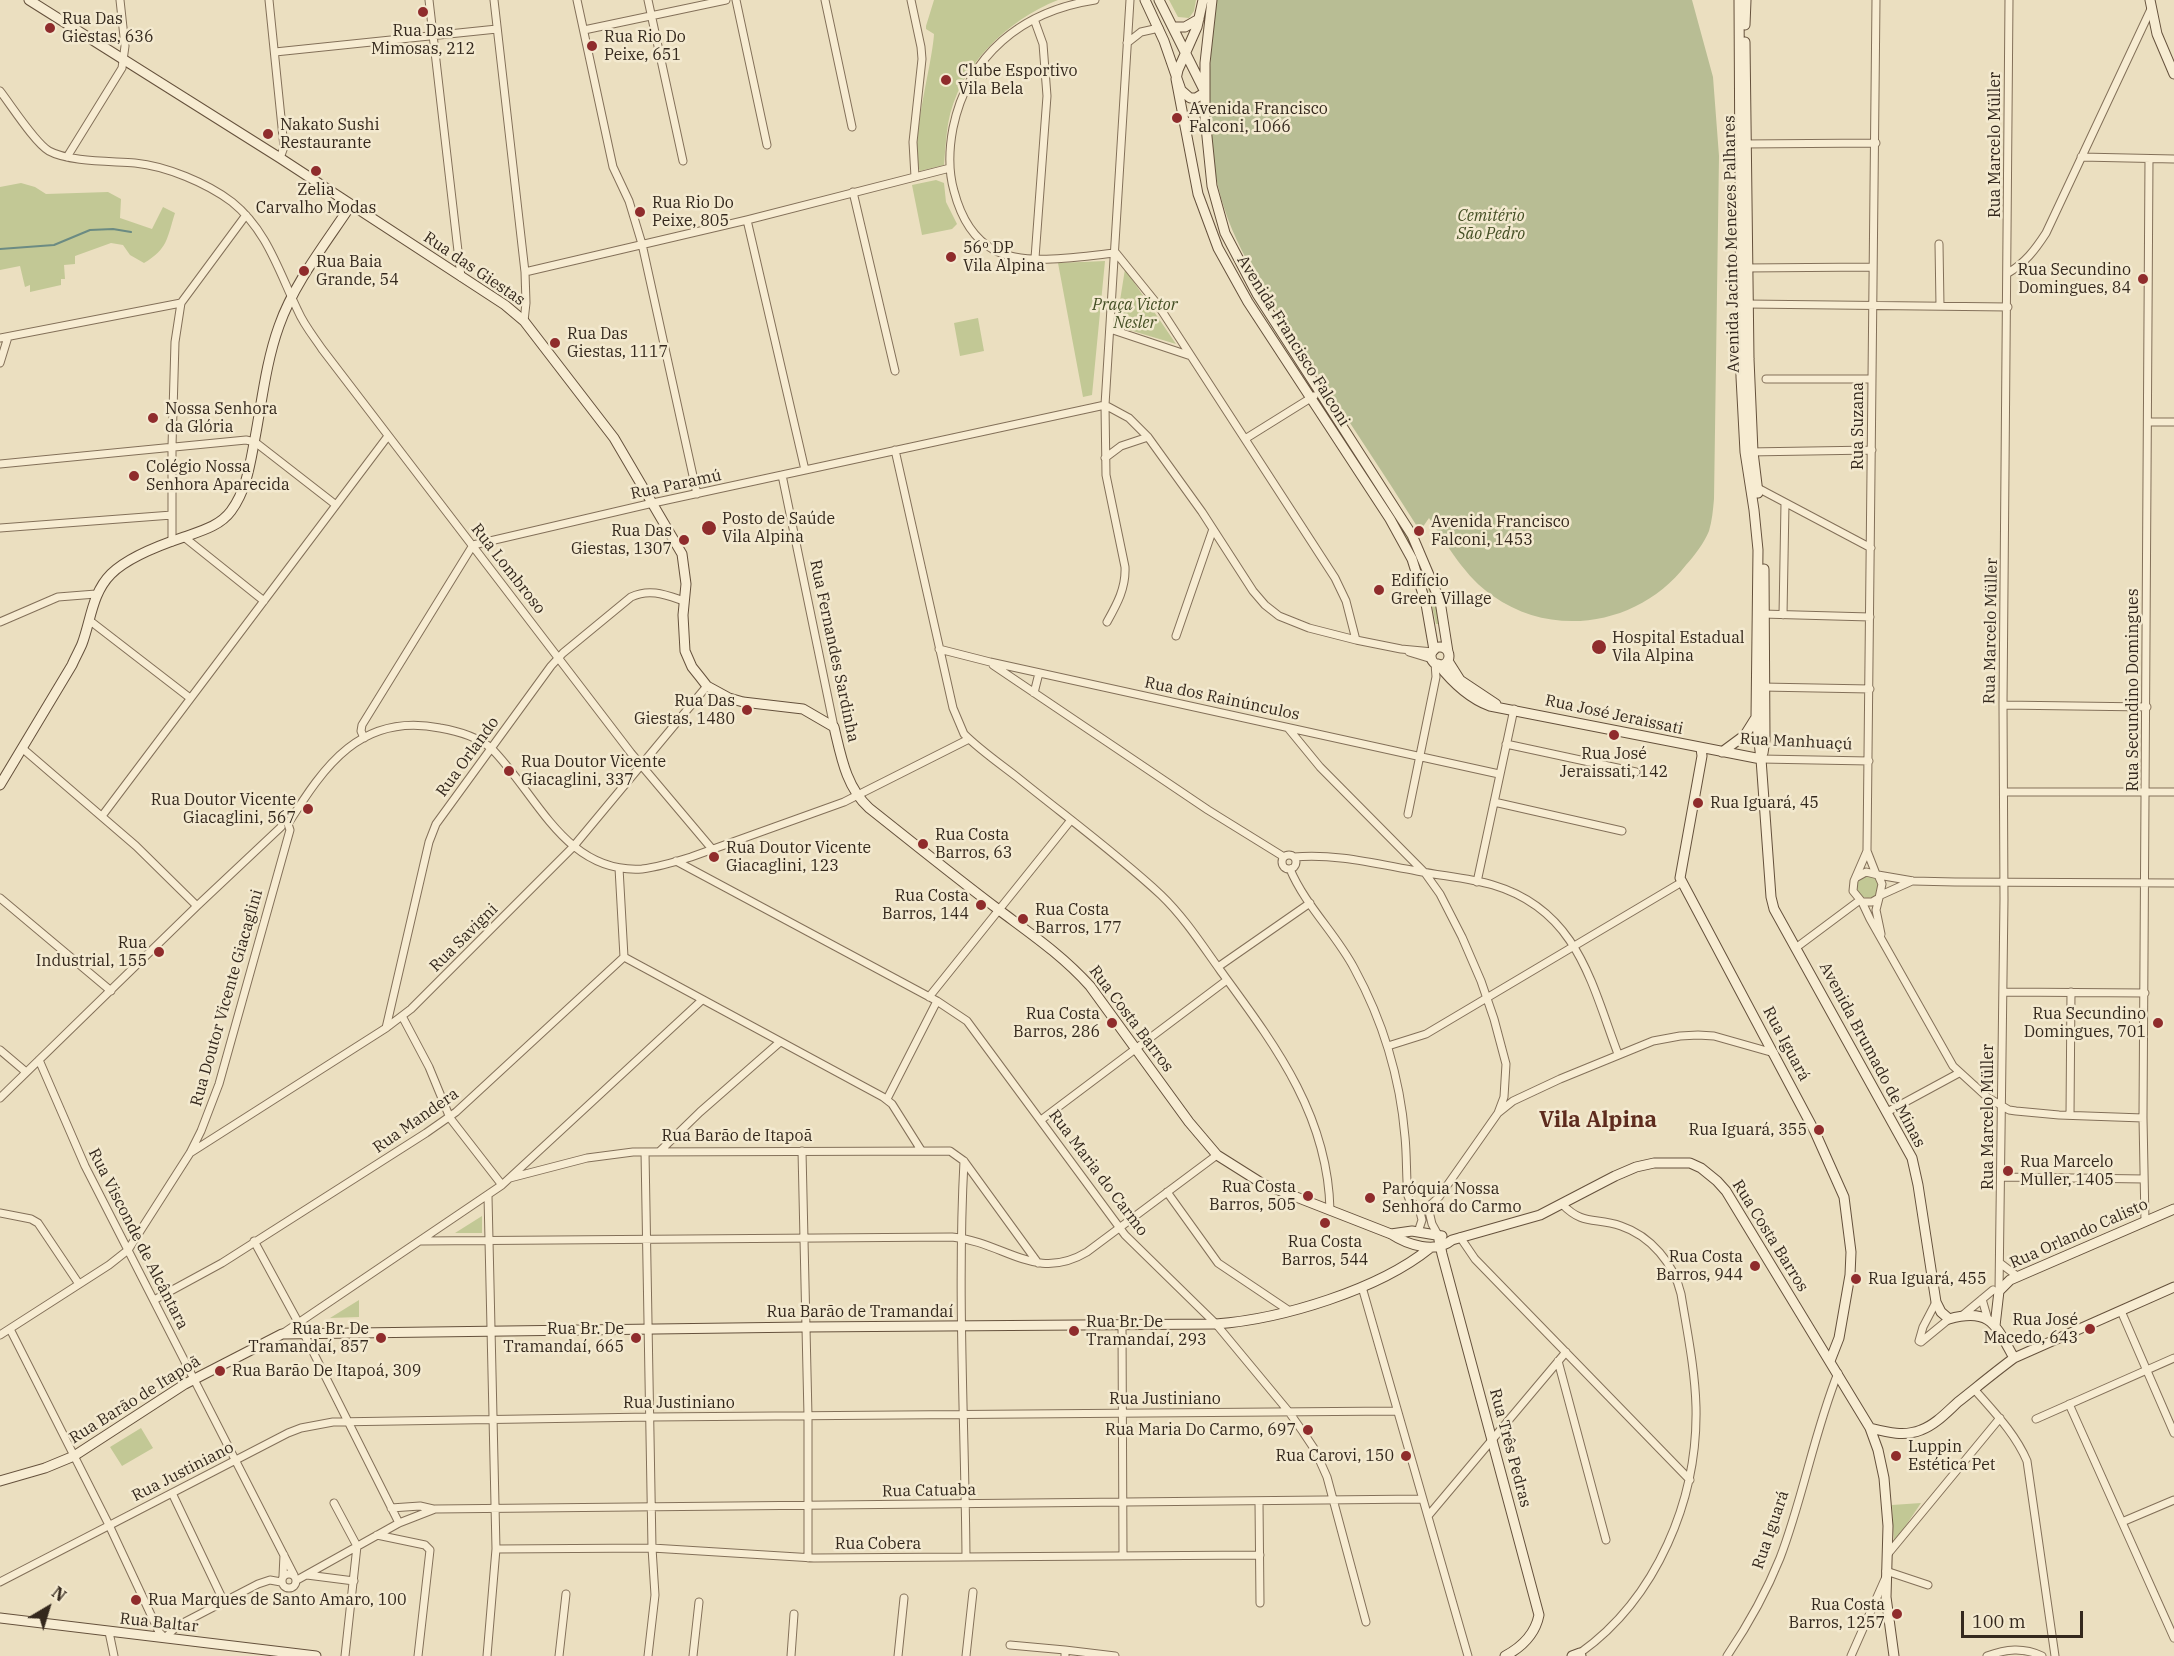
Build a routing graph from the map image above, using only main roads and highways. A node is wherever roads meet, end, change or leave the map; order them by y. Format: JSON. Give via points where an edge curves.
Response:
{"nodes":[{"id":1,"x":29,"y":0,"type":"edge"},
{"id":2,"x":1145,"y":0,"type":"edge"},
{"id":3,"x":1159,"y":0,"type":"edge"},
{"id":4,"x":1203,"y":0,"type":"edge"},
{"id":5,"x":1212,"y":0,"type":"edge"},
{"id":6,"x":1739,"y":0,"type":"edge"},
{"id":7,"x":1746,"y":0,"type":"edge"},
{"id":8,"x":2151,"y":4,"type":"edge"},
{"id":9,"x":1199,"y":19,"type":"junction"},
{"id":10,"x":1173,"y":27,"type":"junction"},
{"id":11,"x":1186,"y":52,"type":"junction"},
{"id":12,"x":2174,"y":74,"type":"edge"},
{"id":13,"x":1176,"y":79,"type":"junction"},
{"id":14,"x":1204,"y":92,"type":"junction"},
{"id":15,"x":1742,"y":144,"type":"junction"},
{"id":16,"x":351,"y":205,"type":"junction"},
{"id":17,"x":1754,"y":486,"type":"joint"},
{"id":18,"x":1448,"y":656,"type":"junction"},
{"id":19,"x":1434,"y":658,"type":"junction"},
{"id":20,"x":1760,"y":687,"type":"junction"},
{"id":21,"x":1500,"y":707,"type":"junction"},
{"id":22,"x":1756,"y":717,"type":"junction"},
{"id":23,"x":834,"y":727,"type":"joint"},
{"id":24,"x":1701,"y":748,"type":"junction"},
{"id":25,"x":1722,"y":752,"type":"junction"},
{"id":26,"x":1761,"y":759,"type":"junction"},
{"id":27,"x":0,"y":785,"type":"edge"},
{"id":28,"x":856,"y":796,"type":"joint"},
{"id":29,"x":2174,"y":1209,"type":"edge"},
{"id":30,"x":1391,"y":1234,"type":"junction"},
{"id":31,"x":1438,"y":1234,"type":"junction"},
{"id":32,"x":1456,"y":1238,"type":"junction"},
{"id":33,"x":1414,"y":1244,"type":"junction"},
{"id":34,"x":1435,"y":1247,"type":"junction"},
{"id":35,"x":1406,"y":1264,"type":"junction"},
{"id":36,"x":2174,"y":1287,"type":"edge"},
{"id":37,"x":1991,"y":1323,"type":"junction"},
{"id":38,"x":304,"y":1333,"type":"joint"},
{"id":39,"x":2014,"y":1358,"type":"junction"},
{"id":40,"x":1830,"y":1361,"type":"junction"},
{"id":41,"x":1870,"y":1428,"type":"junction"},
{"id":42,"x":0,"y":1481,"type":"edge"},
{"id":43,"x":0,"y":1618,"type":"edge"},
{"id":44,"x":316,"y":1656,"type":"edge"},
{"id":45,"x":1508,"y":1656,"type":"edge"},
{"id":46,"x":1894,"y":1656,"type":"edge"}],
"edges":[{"from":1,"to":16,"type":"main road","name":"Rua das Giestas"},
{"from":2,"to":13,"type":"main road","name":"Avenida Francisco Falconi"},
{"from":3,"to":10,"type":"main road"},
{"from":4,"to":9,"type":"main road"},
{"from":5,"to":14,"type":"main road","name":"Avenida Francisco Falconi"},
{"from":6,"to":15,"type":"main road","name":"Avenida Jacinto Menezes Palhares"},
{"from":7,"to":15,"type":"main road","name":"Avenida Jacinto Menezes Palhares"},
{"from":8,"to":12,"type":"main road","via":[[2157,34]]},
{"from":9,"to":10,"type":"main road","via":[[1185,27]]},
{"from":9,"to":11,"type":"main road"},
{"from":10,"to":11,"type":"main road"},
{"from":11,"to":13,"type":"main road"},
{"from":11,"to":14,"type":"main road"},
{"from":13,"to":14,"type":"main road","via":[[1180,90],[1190,98]]},
{"from":13,"to":19,"type":"main road","name":"Avenida Francisco Falconi","via":[[1198,194],[1218,248],[1248,302],[1412,559],[1426,604]]},
{"from":14,"to":18,"type":"main road","name":"Avenida Francisco Falconi","via":[[1212,186],[1225,233],[1257,294],[1412,535],[1440,601]]},
{"from":15,"to":17,"type":"main road","name":"Avenida Jacinto Menezes Palhares","via":[[1741,377]]},
{"from":16,"to":23,"type":"main road","name":"Rua das Giestas","via":[[524,321],[614,438],[682,554],[686,584],[685,651],[707,686],[743,702],[803,710]]},
{"from":16,"to":27,"type":"main road","via":[[292,297],[276,336],[249,476],[231,511],[223,521],[125,563],[112,573],[96,594],[72,665]]},
{"from":17,"to":20,"type":"main road","name":"Avenida Brumado de Minas","via":[[1761,614]]},
{"from":18,"to":19,"type":"main road","via":[[1443,664]]},
{"from":18,"to":19,"type":"main road","via":[[1442,647]]},
{"from":18,"to":21,"type":"main road","name":"Avenida Francisco Falconi","via":[[1460,680]]},
{"from":19,"to":21,"type":"main road","via":[[1462,690],[1481,703]]},
{"from":20,"to":22,"type":"main road","name":"Avenida Brumado de Minas"},
{"from":20,"to":26,"type":"main road","name":"Avenida Brumado de Minas","via":[[1765,740]]},
{"from":21,"to":24,"type":"main road","name":"Rua José Jeraissati"},
{"from":22,"to":25,"type":"main road","via":[[1745,735]]},
{"from":22,"to":26,"type":"main road","name":"Avenida Brumado de Minas"},
{"from":23,"to":28,"type":"main road","name":"Rua Fernandes Sardinha"},
{"from":24,"to":25,"type":"main road","name":"Rua José Jeraissati"},
{"from":24,"to":40,"type":"main road","name":"Rua Iguará","via":[[1680,868],[1682,882],[1817,1135],[1844,1197],[1850,1275],[1839,1338]]},
{"from":25,"to":26,"type":"main road","name":"Rua Manhuaçú"},
{"from":26,"to":37,"type":"main road","name":"Avenida Brumado de Minas","via":[[1774,909],[1905,1143],[1915,1170],[1936,1302],[1941,1312],[1949,1319],[1971,1314]]},
{"from":28,"to":30,"type":"main road","name":"Rua Costa Barros","via":[[1074,968],[1217,1155],[1263,1184]]},
{"from":29,"to":37,"type":"main road","name":"Rua Orlando Calisto","via":[[2017,1276],[1996,1291]]},
{"from":30,"to":31,"type":"main road","name":"Rua Costa Barros"},
{"from":30,"to":33,"type":"main road","name":"Rua Costa Barros"},
{"from":31,"to":32,"type":"main road","name":"Rua Costa Barros"},
{"from":31,"to":33,"type":"main road"},
{"from":31,"to":34,"type":"main road","name":"Rua Três Pedras"},
{"from":32,"to":34,"type":"main road","name":"Rua Costa Barros"},
{"from":32,"to":40,"type":"main road","name":"Rua Costa Barros","via":[[1540,1215],[1636,1167],[1670,1161],[1690,1163],[1726,1191]]},
{"from":33,"to":34,"type":"main road","name":"Rua Costa Barros"},
{"from":33,"to":35,"type":"main road"},
{"from":34,"to":35,"type":"main road","name":"Rua Barão de Tramandaí"},
{"from":34,"to":45,"type":"main road","name":"Rua Três Pedras","via":[[1493,1439],[1539,1616],[1533,1633]]},
{"from":35,"to":38,"type":"main road","name":"Rua Barão de Tramandaí","via":[[1362,1287],[1288,1311],[1216,1324]]},
{"from":36,"to":39,"type":"main road"},
{"from":37,"to":39,"type":"main road"},
{"from":38,"to":42,"type":"main road","name":"Rua Barão de Itapoã","via":[[282,1334],[194,1379],[74,1456]]},
{"from":39,"to":41,"type":"main road","via":[[1920,1431],[1898,1433]]},
{"from":40,"to":41,"type":"main road","name":"Rua Costa Barros"},
{"from":41,"to":46,"type":"main road","name":"Rua Costa Barros","via":[[1884,1478],[1888,1620]]},
{"from":43,"to":44,"type":"main road","name":"Rua Baltar"}]}
